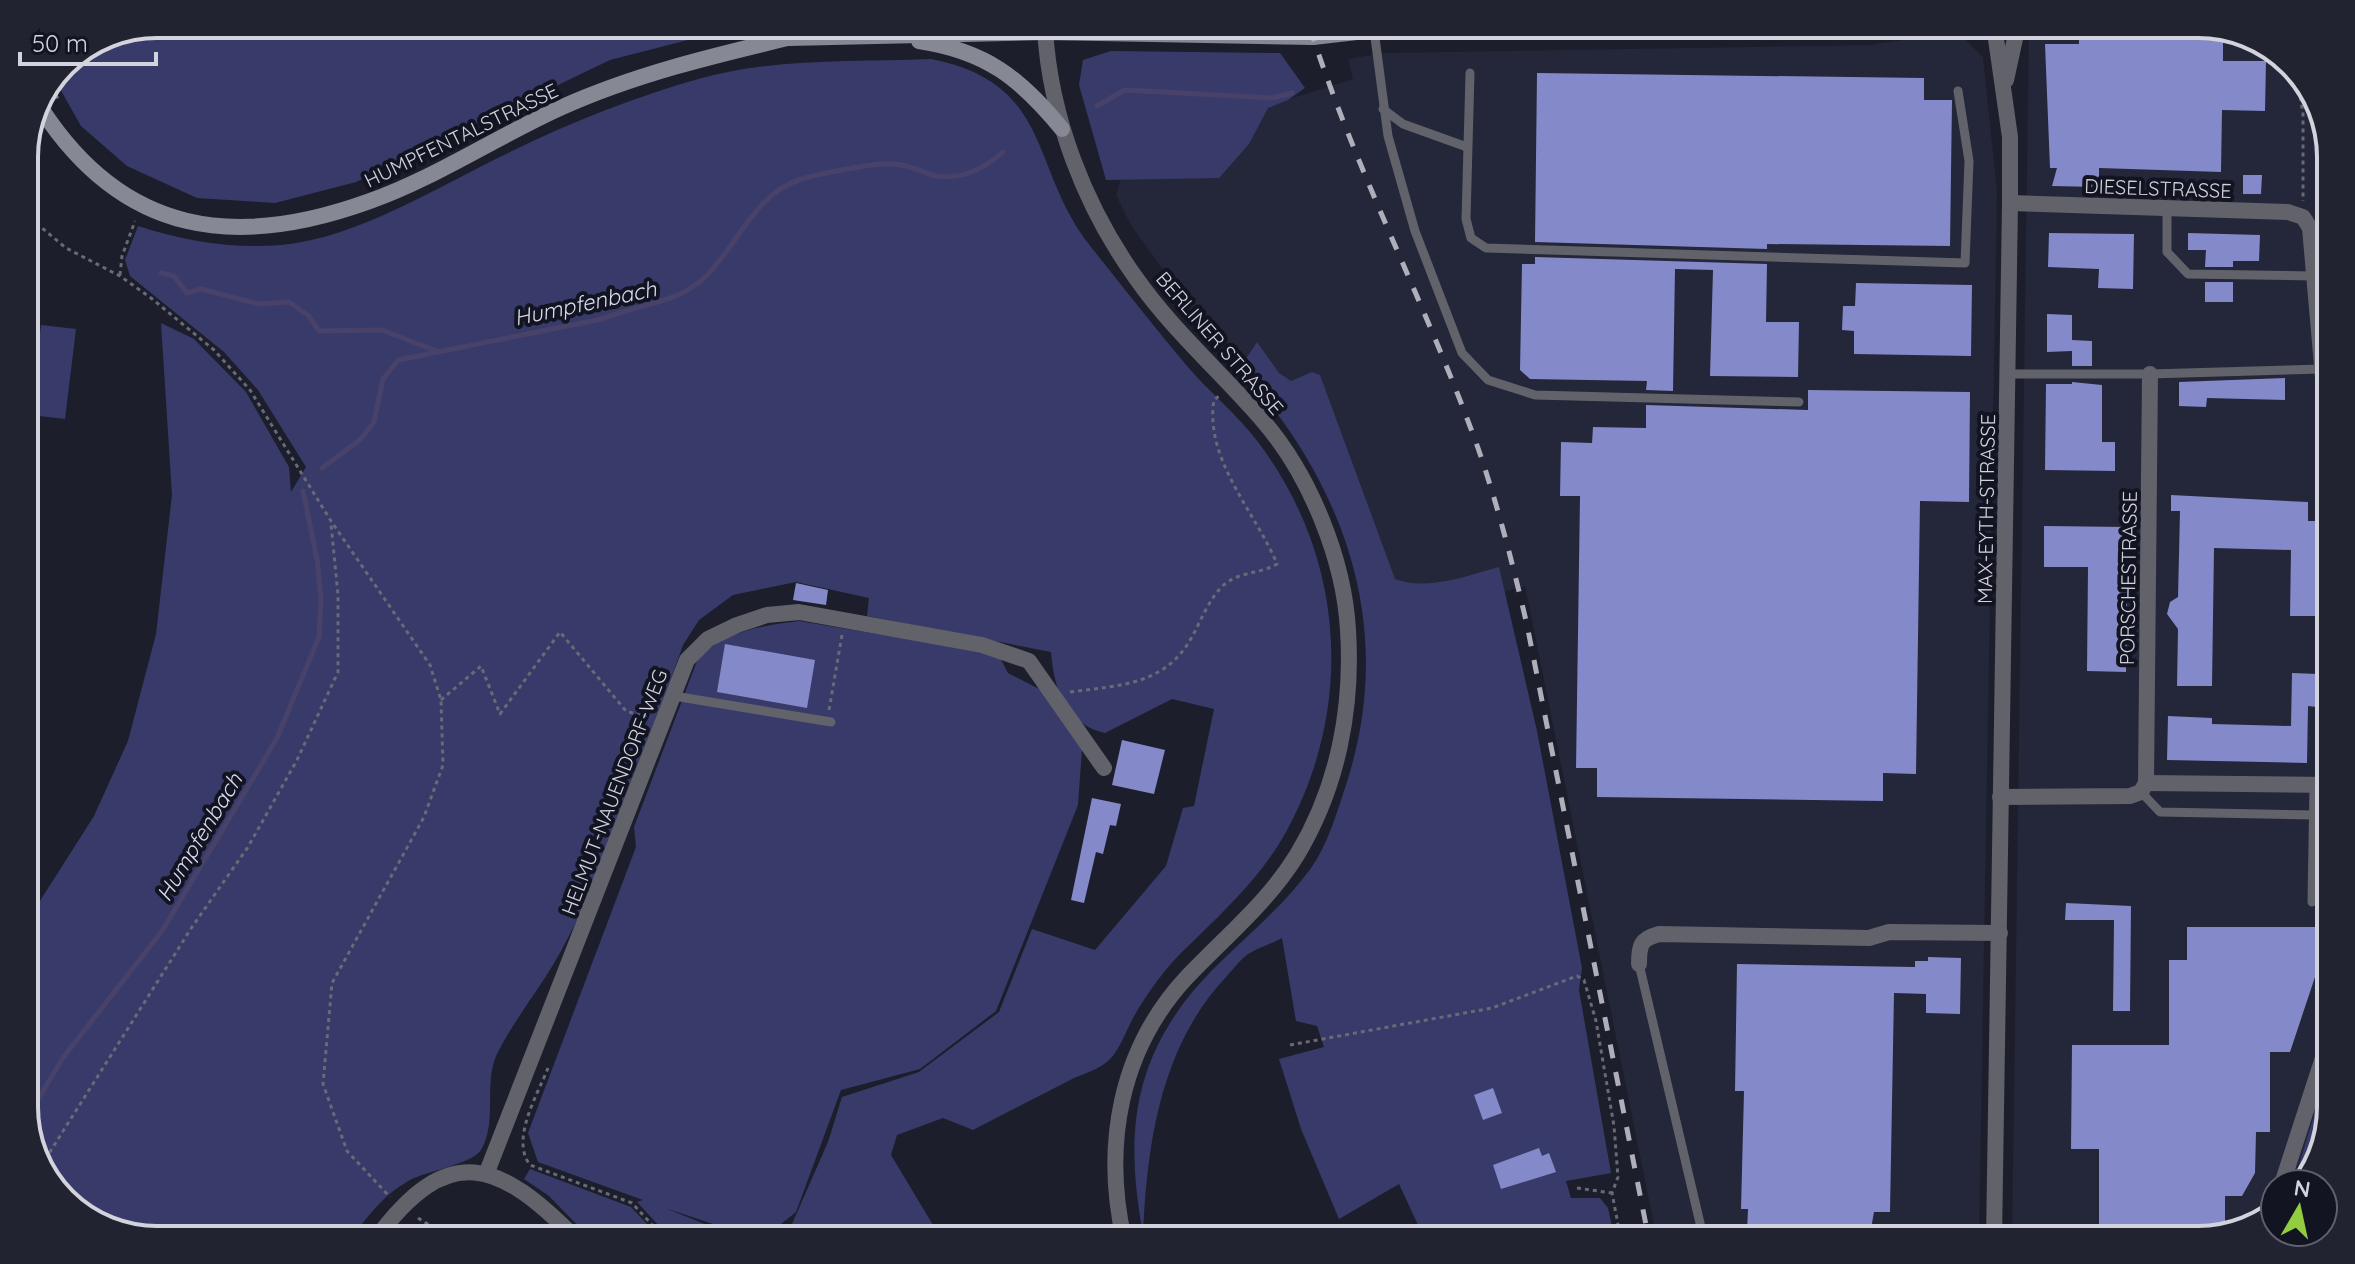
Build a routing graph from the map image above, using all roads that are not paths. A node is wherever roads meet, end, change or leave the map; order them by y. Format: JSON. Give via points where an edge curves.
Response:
{"nodes":[{"id":1,"x":789,"y":38,"type":"edge"},
{"id":2,"x":901,"y":38,"type":"edge"},
{"id":3,"x":1046,"y":38,"type":"edge"},
{"id":4,"x":1373,"y":38,"type":"edge"},
{"id":5,"x":1996,"y":38,"type":"edge"},
{"id":6,"x":2015,"y":38,"type":"edge"},
{"id":7,"x":1470,"y":73,"type":"dead end"},
{"id":8,"x":2005,"y":85,"type":"junction"},
{"id":9,"x":1958,"y":91,"type":"dead end"},
{"id":10,"x":1383,"y":109,"type":"junction"},
{"id":11,"x":46,"y":115,"type":"edge"},
{"id":12,"x":1062,"y":129,"type":"junction"},
{"id":13,"x":1467,"y":147,"type":"junction"},
{"id":14,"x":2010,"y":203,"type":"junction"},
{"id":15,"x":2167,"y":208,"type":"junction"},
{"id":16,"x":2314,"y":276,"type":"junction"},
{"id":17,"x":2317,"y":316,"type":"edge"},
{"id":18,"x":2317,"y":369,"type":"edge"},
{"id":19,"x":2008,"y":374,"type":"junction"},
{"id":20,"x":2150,"y":374,"type":"junction"},
{"id":21,"x":1799,"y":402,"type":"dead end"},
{"id":22,"x":674,"y":696,"type":"junction"},
{"id":23,"x":829,"y":722,"type":"road end"},
{"id":24,"x":1104,"y":768,"type":"dead end"},
{"id":25,"x":2317,"y":785,"type":"edge"},
{"id":26,"x":2144,"y":787,"type":"junction"},
{"id":27,"x":2000,"y":797,"type":"junction"},
{"id":28,"x":2317,"y":805,"type":"edge"},
{"id":29,"x":2314,"y":815,"type":"junction"},
{"id":30,"x":2312,"y":902,"type":"dead end"},
{"id":31,"x":2000,"y":933,"type":"junction"},
{"id":32,"x":1639,"y":964,"type":"joint"},
{"id":33,"x":2317,"y":1076,"type":"edge"},
{"id":34,"x":2287,"y":1168,"type":"edge"},
{"id":35,"x":487,"y":1172,"type":"junction"},
{"id":36,"x":385,"y":1226,"type":"edge"},
{"id":37,"x":563,"y":1226,"type":"edge"},
{"id":38,"x":1122,"y":1226,"type":"edge"},
{"id":39,"x":1701,"y":1226,"type":"edge"},
{"id":40,"x":1994,"y":1226,"type":"edge"}],
"edges":[{"from":1,"to":11,"type":"street","name":"HUMPFENTALSTRASSE","via":[[636,79],[562,107],[371,201],[260,228],[200,224],[141,207],[82,161]]},
{"from":2,"to":12,"type":"street","via":[[973,55],[1030,90]]},
{"from":3,"to":12,"type":"street","name":"BERLINER STRASSE"},
{"from":4,"to":10,"type":"lane"},
{"from":5,"to":8,"type":"street","name":"MAX-EYTH-STRASSE"},
{"from":6,"to":8,"type":"street","name":"MAX-EYTH-STRASSE"},
{"from":7,"to":13,"type":"lane"},
{"from":8,"to":14,"type":"street","name":"MAX-EYTH-STRASSE"},
{"from":9,"to":13,"type":"lane","via":[[1969,161],[1965,263],[1486,248],[1471,238],[1466,219]]},
{"from":10,"to":13,"type":"lane","via":[[1403,124]]},
{"from":10,"to":21,"type":"lane","via":[[1415,231],[1441,299],[1462,353],[1488,380],[1535,395]]},
{"from":12,"to":38,"type":"street","name":"BERLINER STRASSE","via":[[1116,247],[1137,280],[1267,424],[1303,482],[1331,549],[1348,625],[1342,739],[1308,834],[1266,896],[1184,980],[1135,1055],[1115,1140],[1113,1168]]},
{"from":14,"to":15,"type":"street","name":"DIESELSTRASSE"},
{"from":14,"to":19,"type":"street","name":"MAX-EYTH-STRASSE"},
{"from":15,"to":16,"type":"street","name":"DIESELSTRASSE","via":[[2303,217],[2310,228]]},
{"from":15,"to":16,"type":"lane","via":[[2167,252],[2188,274]]},
{"from":16,"to":17,"type":"street"},
{"from":18,"to":20,"type":"lane"},
{"from":19,"to":20,"type":"lane"},
{"from":19,"to":27,"type":"street","name":"MAX-EYTH-STRASSE"},
{"from":20,"to":26,"type":"street","name":"PORSCHESTRASSE"},
{"from":22,"to":23,"type":"lane"},
{"from":22,"to":24,"type":"street","name":"HELMUT-NAUENDORF-WEG","via":[[687,660],[708,639],[737,625],[799,612],[844,619],[982,645],[1029,661]]},
{"from":22,"to":35,"type":"street","name":"HELMUT-NAUENDORF-WEG"},
{"from":25,"to":26,"type":"street"},
{"from":26,"to":27,"type":"street","via":[[2130,796]]},
{"from":26,"to":29,"type":"lane","via":[[2160,812]]},
{"from":27,"to":31,"type":"street","name":"MAX-EYTH-STRASSE"},
{"from":28,"to":29,"type":"lane"},
{"from":29,"to":30,"type":"lane"},
{"from":31,"to":32,"type":"street","via":[[1889,932],[1869,938],[1659,934],[1639,946]]},
{"from":31,"to":40,"type":"street","name":"MAX-EYTH-STRASSE"},
{"from":32,"to":39,"type":"lane"},
{"from":33,"to":34,"type":"street"},
{"from":35,"to":36,"type":"street","via":[[453,1173],[425,1187]]},
{"from":35,"to":37,"type":"street","via":[[542,1204]]}]}
